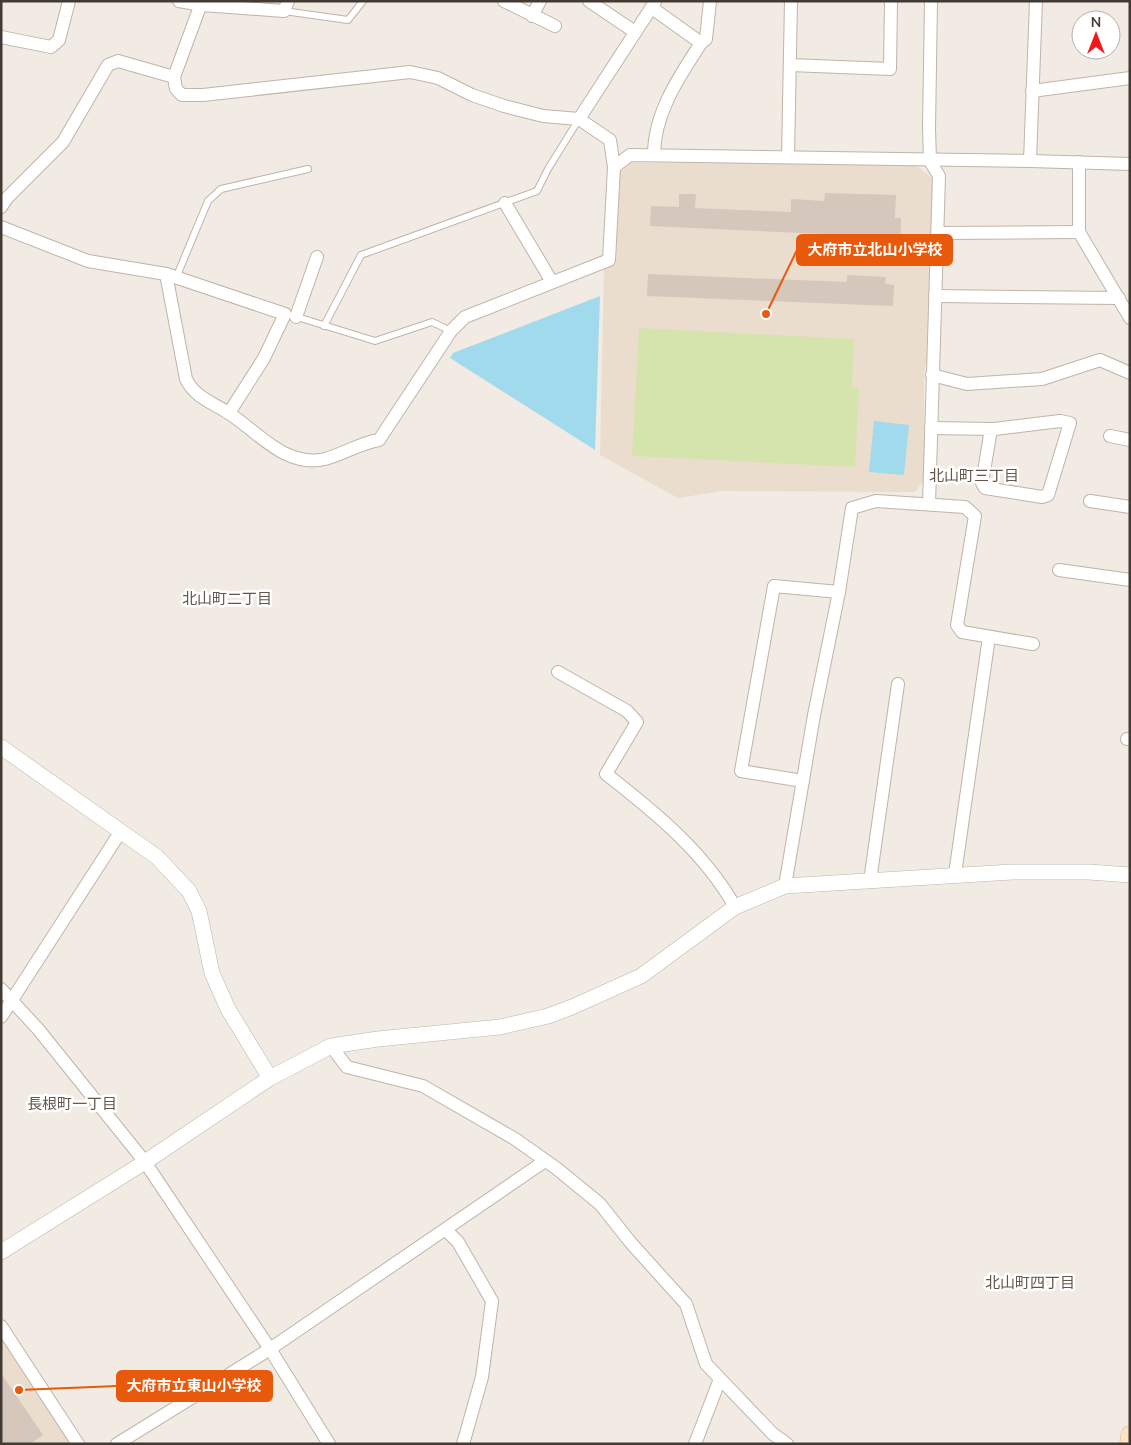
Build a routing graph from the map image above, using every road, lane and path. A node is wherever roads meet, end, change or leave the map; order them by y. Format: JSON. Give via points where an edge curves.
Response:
{"nodes":[{"id":1,"x":69,"y":1,"type":"edge"},
{"id":2,"x":179,"y":1,"type":"edge"},
{"id":3,"x":363,"y":1,"type":"edge"},
{"id":4,"x":504,"y":1,"type":"edge"},
{"id":5,"x":540,"y":1,"type":"edge"},
{"id":6,"x":589,"y":1,"type":"edge"},
{"id":7,"x":710,"y":1,"type":"edge"},
{"id":8,"x":791,"y":1,"type":"edge"},
{"id":9,"x":891,"y":1,"type":"edge"},
{"id":10,"x":931,"y":1,"type":"edge"},
{"id":11,"x":1036,"y":1,"type":"edge"},
{"id":12,"x":202,"y":3,"type":"edge"},
{"id":13,"x":654,"y":4,"type":"edge"},
{"id":14,"x":286,"y":6,"type":"edge"},
{"id":15,"x":532,"y":16,"type":"junction"},
{"id":16,"x":555,"y":26,"type":"dead end"},
{"id":17,"x":635,"y":32,"type":"junction"},
{"id":18,"x":1,"y":37,"type":"edge"},
{"id":19,"x":700,"y":43,"type":"junction"},
{"id":20,"x":790,"y":65,"type":"junction"},
{"id":21,"x":174,"y":78,"type":"junction"},
{"id":22,"x":1130,"y":78,"type":"edge"},
{"id":23,"x":1032,"y":91,"type":"junction"},
{"id":24,"x":579,"y":119,"type":"junction"},
{"id":25,"x":654,"y":155,"type":"junction"},
{"id":26,"x":788,"y":157,"type":"junction"},
{"id":27,"x":930,"y":160,"type":"junction"},
{"id":28,"x":1030,"y":160,"type":"junction"},
{"id":29,"x":1079,"y":162,"type":"junction"},
{"id":30,"x":1130,"y":164,"type":"edge"},
{"id":31,"x":614,"y":168,"type":"junction"},
{"id":32,"x":308,"y":170,"type":"dead end"},
{"id":33,"x":505,"y":203,"type":"junction"},
{"id":34,"x":1,"y":207,"type":"edge"},
{"id":35,"x":1,"y":227,"type":"edge"},
{"id":36,"x":938,"y":232,"type":"junction"},
{"id":37,"x":1079,"y":232,"type":"junction"},
{"id":38,"x":317,"y":258,"type":"dead end"},
{"id":39,"x":171,"y":276,"type":"junction"},
{"id":40,"x":552,"y":282,"type":"junction"},
{"id":41,"x":936,"y":296,"type":"junction"},
{"id":42,"x":1119,"y":298,"type":"junction"},
{"id":43,"x":291,"y":315,"type":"junction"},
{"id":44,"x":1130,"y":318,"type":"edge"},
{"id":45,"x":324,"y":326,"type":"junction"},
{"id":46,"x":450,"y":332,"type":"junction"},
{"id":47,"x":1130,"y":373,"type":"edge"},
{"id":48,"x":932,"y":375,"type":"junction"},
{"id":49,"x":229,"y":413,"type":"junction"},
{"id":50,"x":931,"y":428,"type":"junction"},
{"id":51,"x":991,"y":429,"type":"junction"},
{"id":52,"x":1110,"y":436,"type":"dead end"},
{"id":53,"x":1130,"y":440,"type":"edge"},
{"id":54,"x":1090,"y":501,"type":"dead end"},
{"id":55,"x":930,"y":504,"type":"junction"},
{"id":56,"x":1130,"y":507,"type":"edge"},
{"id":57,"x":1059,"y":570,"type":"dead end"},
{"id":58,"x":1130,"y":580,"type":"edge"},
{"id":59,"x":839,"y":592,"type":"junction"},
{"id":60,"x":989,"y":637,"type":"junction"},
{"id":61,"x":1033,"y":644,"type":"dead end"},
{"id":62,"x":558,"y":672,"type":"dead end"},
{"id":63,"x":898,"y":684,"type":"dead end"},
{"id":64,"x":1,"y":747,"type":"edge"},
{"id":65,"x":803,"y":781,"type":"junction"},
{"id":66,"x":121,"y":831,"type":"junction"},
{"id":67,"x":955,"y":874,"type":"junction"},
{"id":68,"x":1130,"y":875,"type":"edge"},
{"id":69,"x":870,"y":881,"type":"junction"},
{"id":70,"x":785,"y":886,"type":"junction"},
{"id":71,"x":735,"y":907,"type":"junction"},
{"id":72,"x":1,"y":989,"type":"edge"},
{"id":73,"x":12,"y":1000,"type":"junction"},
{"id":74,"x":1,"y":1017,"type":"edge"},
{"id":75,"x":331,"y":1046,"type":"junction"},
{"id":76,"x":270,"y":1078,"type":"junction"},
{"id":77,"x":545,"y":1160,"type":"junction"},
{"id":78,"x":145,"y":1162,"type":"junction"},
{"id":79,"x":446,"y":1230,"type":"junction"},
{"id":80,"x":1,"y":1252,"type":"edge"},
{"id":81,"x":1,"y":1326,"type":"edge"},
{"id":82,"x":270,"y":1349,"type":"junction"},
{"id":83,"x":720,"y":1379,"type":"junction"},
{"id":84,"x":1130,"y":1435,"type":"edge"},
{"id":85,"x":78,"y":1444,"type":"edge"},
{"id":86,"x":117,"y":1444,"type":"edge"},
{"id":87,"x":329,"y":1444,"type":"edge"},
{"id":88,"x":463,"y":1444,"type":"edge"},
{"id":89,"x":695,"y":1444,"type":"edge"},
{"id":90,"x":787,"y":1444,"type":"edge"},
{"id":91,"x":1129,"y":1444,"type":"edge"}],
"edges":[{"from":1,"to":18,"type":"street","via":[[59,40],[51,47]]},
{"from":2,"to":12,"type":"street"},
{"from":3,"to":14,"type":"lane","via":[[348,20]]},
{"from":4,"to":15,"type":"street"},
{"from":5,"to":15,"type":"street"},
{"from":6,"to":17,"type":"street"},
{"from":7,"to":19,"type":"street","via":[[706,39]]},
{"from":8,"to":20,"type":"street"},
{"from":9,"to":20,"type":"street","via":[[890,69]]},
{"from":10,"to":27,"type":"street"},
{"from":11,"to":23,"type":"street"},
{"from":12,"to":14,"type":"street"},
{"from":12,"to":21,"type":"street"},
{"from":13,"to":17,"type":"street"},
{"from":13,"to":19,"type":"street"},
{"from":15,"to":16,"type":"street"},
{"from":17,"to":24,"type":"street"},
{"from":19,"to":25,"type":"street","via":[[665,104],[654,140]]},
{"from":20,"to":26,"type":"street"},
{"from":21,"to":24,"type":"street","via":[[176,89],[182,95],[203,95],[410,72],[438,78],[504,106],[544,116]]},
{"from":21,"to":34,"type":"street","via":[[118,61],[108,64],[63,142]]},
{"from":22,"to":23,"type":"street"},
{"from":23,"to":28,"type":"street"},
{"from":24,"to":31,"type":"street","via":[[610,140]]},
{"from":24,"to":33,"type":"lane","via":[[537,191]]},
{"from":25,"to":26,"type":"street"},
{"from":25,"to":31,"type":"street","via":[[630,155]]},
{"from":26,"to":27,"type":"street"},
{"from":27,"to":28,"type":"street"},
{"from":27,"to":36,"type":"street","via":[[939,176]]},
{"from":28,"to":29,"type":"street"},
{"from":29,"to":30,"type":"street"},
{"from":29,"to":37,"type":"street"},
{"from":31,"to":40,"type":"street","via":[[609,260]]},
{"from":32,"to":39,"type":"lane","via":[[221,189],[208,201]]},
{"from":33,"to":40,"type":"street"},
{"from":33,"to":45,"type":"lane","via":[[361,256]]},
{"from":35,"to":39,"type":"street","via":[[88,262]]},
{"from":36,"to":37,"type":"street"},
{"from":36,"to":41,"type":"street"},
{"from":37,"to":42,"type":"street"},
{"from":38,"to":43,"type":"street"},
{"from":39,"to":43,"type":"street"},
{"from":39,"to":49,"type":"street","via":[[186,379],[191,389]]},
{"from":40,"to":46,"type":"street","via":[[465,316]]},
{"from":41,"to":42,"type":"street"},
{"from":41,"to":48,"type":"street"},
{"from":42,"to":44,"type":"street"},
{"from":43,"to":45,"type":"lane"},
{"from":43,"to":49,"type":"street"},
{"from":45,"to":46,"type":"lane","via":[[375,342],[432,322]]},
{"from":46,"to":49,"type":"street","via":[[379,440],[350,451],[322,459],[299,459],[279,452]]},
{"from":47,"to":48,"type":"street","via":[[1100,360],[1042,379],[967,384]]},
{"from":48,"to":50,"type":"street"},
{"from":50,"to":51,"type":"street"},
{"from":50,"to":55,"type":"street"},
{"from":51,"to":51,"type":"street","via":[[1070,423],[1048,495],[1042,497],[985,488],[982,483]]},
{"from":52,"to":53,"type":"street"},
{"from":54,"to":56,"type":"street"},
{"from":55,"to":59,"type":"street","via":[[876,502],[852,508]]},
{"from":55,"to":60,"type":"street","via":[[965,507],[975,516],[957,625],[962,632]]},
{"from":57,"to":58,"type":"street"},
{"from":59,"to":65,"type":"street"},
{"from":59,"to":65,"type":"street","via":[[774,586],[741,771]]},
{"from":60,"to":61,"type":"street"},
{"from":60,"to":67,"type":"street"},
{"from":62,"to":71,"type":"street","via":[[627,711],[637,722],[606,774],[644,803],[711,869]]},
{"from":63,"to":69,"type":"street"},
{"from":64,"to":66,"type":"street"},
{"from":65,"to":70,"type":"street"},
{"from":66,"to":73,"type":"street"},
{"from":66,"to":76,"type":"street","via":[[162,861],[189,891],[199,911],[212,973],[228,1009]]},
{"from":67,"to":68,"type":"street","via":[[1080,872]]},
{"from":67,"to":69,"type":"street"},
{"from":69,"to":70,"type":"street"},
{"from":70,"to":71,"type":"street"},
{"from":71,"to":75,"type":"street","via":[[641,976],[548,1016],[500,1027]]},
{"from":72,"to":73,"type":"street"},
{"from":73,"to":74,"type":"street"},
{"from":73,"to":78,"type":"street"},
{"from":75,"to":76,"type":"street"},
{"from":75,"to":77,"type":"street","via":[[347,1067],[423,1086]]},
{"from":76,"to":78,"type":"street"},
{"from":77,"to":79,"type":"street"},
{"from":77,"to":83,"type":"street","via":[[600,1204],[686,1304],[706,1364]]},
{"from":78,"to":80,"type":"street"},
{"from":78,"to":82,"type":"street"},
{"from":79,"to":82,"type":"street"},
{"from":79,"to":88,"type":"street","via":[[458,1242],[492,1301],[482,1377]]},
{"from":81,"to":85,"type":"street"},
{"from":82,"to":86,"type":"street"},
{"from":82,"to":87,"type":"street"},
{"from":83,"to":89,"type":"street"},
{"from":83,"to":90,"type":"street","via":[[773,1434]]},
{"from":84,"to":91,"type":"main road"}]}
